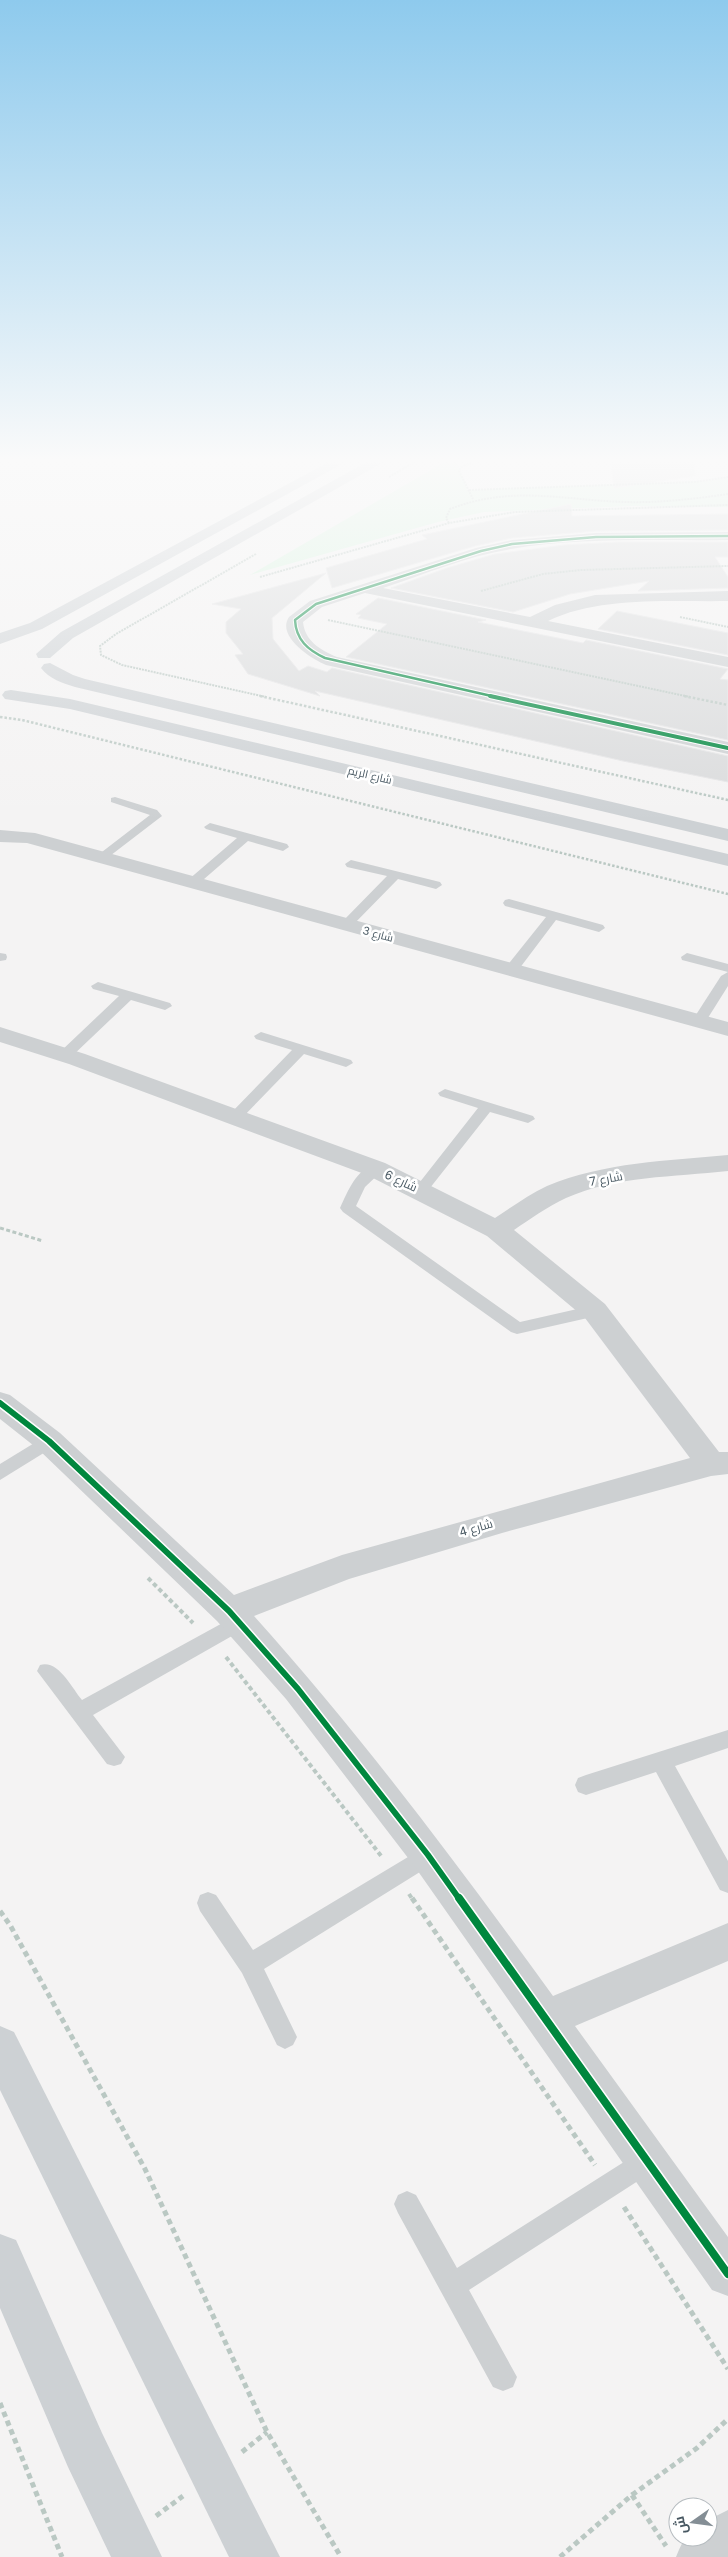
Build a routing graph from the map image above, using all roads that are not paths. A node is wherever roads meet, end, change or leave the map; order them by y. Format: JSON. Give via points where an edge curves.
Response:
{"nodes":[{"id":1,"x":116,"y":582,"type":"edge"},
{"id":2,"x":161,"y":582,"type":"edge"},
{"id":3,"x":384,"y":582,"type":"edge"},
{"id":4,"x":362,"y":589,"type":"junction"},
{"id":5,"x":728,"y":596,"type":"edge"},
{"id":6,"x":532,"y":622,"type":"junction"},
{"id":7,"x":0,"y":640,"type":"edge"},
{"id":8,"x":47,"y":661,"type":"junction"},
{"id":9,"x":728,"y":662,"type":"edge"},
{"id":10,"x":5,"y":696,"type":"edge"},
{"id":11,"x":728,"y":748,"type":"edge"},
{"id":12,"x":115,"y":800,"type":"dead end"},
{"id":13,"x":210,"y":827,"type":"dead end"},
{"id":14,"x":0,"y":829,"type":"edge"},
{"id":15,"x":728,"y":835,"type":"edge"},
{"id":16,"x":0,"y":836,"type":"edge"},
{"id":17,"x":28,"y":837,"type":"junction"},
{"id":18,"x":245,"y":837,"type":"junction"},
{"id":19,"x":283,"y":846,"type":"dead end"},
{"id":20,"x":102,"y":858,"type":"junction"},
{"id":21,"x":728,"y":860,"type":"edge"},
{"id":22,"x":351,"y":864,"type":"dead end"},
{"id":23,"x":395,"y":875,"type":"junction"},
{"id":24,"x":192,"y":883,"type":"junction"},
{"id":25,"x":436,"y":886,"type":"dead end"},
{"id":26,"x":509,"y":903,"type":"dead end"},
{"id":27,"x":553,"y":916,"type":"junction"},
{"id":28,"x":346,"y":925,"type":"junction"},
{"id":29,"x":599,"y":928,"type":"dead end"},
{"id":30,"x":687,"y":957,"type":"dead end"},
{"id":31,"x":728,"y":968,"type":"edge"},
{"id":32,"x":511,"y":970,"type":"junction"},
{"id":33,"x":728,"y":976,"type":"edge"},
{"id":34,"x":98,"y":986,"type":"dead end"},
{"id":35,"x":128,"y":995,"type":"junction"},
{"id":36,"x":165,"y":1006,"type":"dead end"},
{"id":37,"x":699,"y":1021,"type":"junction"},
{"id":38,"x":728,"y":1029,"type":"edge"},
{"id":39,"x":0,"y":1034,"type":"edge"},
{"id":40,"x":261,"y":1036,"type":"dead end"},
{"id":41,"x":302,"y":1049,"type":"junction"},
{"id":42,"x":65,"y":1055,"type":"junction"},
{"id":43,"x":346,"y":1063,"type":"dead end"},
{"id":44,"x":445,"y":1094,"type":"dead end"},
{"id":45,"x":487,"y":1106,"type":"junction"},
{"id":46,"x":235,"y":1117,"type":"junction"},
{"id":47,"x":528,"y":1119,"type":"dead end"},
{"id":48,"x":728,"y":1163,"type":"edge"},
{"id":49,"x":376,"y":1169,"type":"junction"},
{"id":50,"x":421,"y":1190,"type":"junction"},
{"id":51,"x":496,"y":1230,"type":"junction"},
{"id":52,"x":595,"y":1311,"type":"junction"},
{"id":53,"x":0,"y":1403,"type":"edge"},
{"id":54,"x":49,"y":1441,"type":"junction"},
{"id":55,"x":720,"y":1464,"type":"edge"},
{"id":56,"x":0,"y":1473,"type":"edge"},
{"id":57,"x":234,"y":1616,"type":"junction"},
{"id":58,"x":47,"y":1671,"type":"dead end"},
{"id":59,"x":80,"y":1712,"type":"junction"},
{"id":60,"x":728,"y":1739,"type":"edge"},
{"id":61,"x":114,"y":1757,"type":"dead end"},
{"id":62,"x":661,"y":1761,"type":"junction"},
{"id":63,"x":586,"y":1785,"type":"dead end"},
{"id":64,"x":428,"y":1855,"type":"junction"},
{"id":65,"x":728,"y":1883,"type":"edge"},
{"id":66,"x":208,"y":1903,"type":"dead end"},
{"id":67,"x":728,"y":1942,"type":"edge"},
{"id":68,"x":250,"y":1965,"type":"junction"},
{"id":69,"x":545,"y":2019,"type":"junction"},
{"id":70,"x":285,"y":2037,"type":"dead end"},
{"id":71,"x":0,"y":2046,"type":"edge"},
{"id":72,"x":646,"y":2161,"type":"junction"},
{"id":73,"x":407,"y":2204,"type":"dead end"},
{"id":74,"x":0,"y":2256,"type":"edge"},
{"id":75,"x":728,"y":2274,"type":"edge"},
{"id":76,"x":452,"y":2286,"type":"junction"},
{"id":77,"x":503,"y":2377,"type":"dead end"},
{"id":78,"x":728,"y":2534,"type":"edge"},
{"id":79,"x":684,"y":2553,"type":"edge"},
{"id":80,"x":137,"y":2557,"type":"edge"},
{"id":81,"x":255,"y":2557,"type":"edge"}],
"edges":[{"from":1,"to":7,"type":"street","via":[[36,626]]},
{"from":2,"to":8,"type":"street","via":[[67,635]]},
{"from":3,"to":4,"type":"street"},
{"from":4,"to":6,"type":"street"},
{"from":4,"to":11,"type":"street","via":[[316,604],[300,615],[295,620],[295,628],[302,642],[316,654],[332,661]]},
{"from":5,"to":6,"type":"street","via":[[595,600],[561,608]]},
{"from":6,"to":9,"type":"street"},
{"from":7,"to":8,"type":"street","name":"شارع الريم","via":[[23,645]]},
{"from":8,"to":10,"type":"street","via":[[47,675],[39,683]]},
{"from":8,"to":15,"type":"street","name":"شارع الريم","via":[[67,679],[81,683]]},
{"from":10,"to":21,"type":"street","name":"شارع الريم","via":[[70,704]]},
{"from":12,"to":20,"type":"lane","via":[[153,812],[156,816]]},
{"from":13,"to":18,"type":"lane"},
{"from":14,"to":17,"type":"street","name":"شارع 3"},
{"from":16,"to":17,"type":"street","name":"شارع 3"},
{"from":17,"to":20,"type":"street","name":"شارع 3"},
{"from":18,"to":19,"type":"lane"},
{"from":18,"to":24,"type":"lane"},
{"from":20,"to":24,"type":"street","name":"شارع 3"},
{"from":22,"to":23,"type":"lane"},
{"from":23,"to":25,"type":"lane"},
{"from":23,"to":28,"type":"lane"},
{"from":24,"to":28,"type":"street","name":"شارع 3"},
{"from":26,"to":27,"type":"lane"},
{"from":27,"to":29,"type":"lane"},
{"from":27,"to":32,"type":"lane"},
{"from":28,"to":32,"type":"street","name":"شارع 3"},
{"from":30,"to":31,"type":"lane"},
{"from":32,"to":37,"type":"street","name":"شارع 3"},
{"from":33,"to":37,"type":"lane"},
{"from":34,"to":35,"type":"lane"},
{"from":35,"to":36,"type":"lane"},
{"from":35,"to":42,"type":"lane"},
{"from":37,"to":38,"type":"street","name":"شارع 3"},
{"from":39,"to":42,"type":"street","name":"شارع 6"},
{"from":40,"to":41,"type":"lane"},
{"from":41,"to":43,"type":"lane"},
{"from":41,"to":46,"type":"lane"},
{"from":42,"to":46,"type":"street","name":"شارع 6"},
{"from":44,"to":45,"type":"lane"},
{"from":45,"to":47,"type":"lane"},
{"from":45,"to":50,"type":"lane"},
{"from":46,"to":49,"type":"street","name":"شارع 6"},
{"from":48,"to":51,"type":"street","name":"شارع 7","via":[[589,1182],[541,1200]]},
{"from":49,"to":50,"type":"street","name":"شارع 6"},
{"from":49,"to":52,"type":"lane","via":[[358,1185],[348,1208],[517,1328]]},
{"from":50,"to":51,"type":"street","name":"شارع 6"},
{"from":51,"to":52,"type":"street","name":"شارع 6"},
{"from":52,"to":55,"type":"street","name":"شارع 6"},
{"from":53,"to":54,"type":"street"},
{"from":54,"to":56,"type":"lane"},
{"from":54,"to":57,"type":"street"},
{"from":55,"to":57,"type":"street","name":"شارع 4","via":[[502,1521],[342,1568]]},
{"from":57,"to":59,"type":"lane"},
{"from":57,"to":64,"type":"street","via":[[298,1689]]},
{"from":58,"to":59,"type":"lane"},
{"from":59,"to":61,"type":"lane"},
{"from":60,"to":62,"type":"lane"},
{"from":62,"to":63,"type":"lane"},
{"from":62,"to":65,"type":"lane"},
{"from":64,"to":68,"type":"lane"},
{"from":64,"to":69,"type":"street"},
{"from":66,"to":68,"type":"lane"},
{"from":67,"to":69,"type":"street"},
{"from":68,"to":70,"type":"lane"},
{"from":69,"to":72,"type":"street"},
{"from":71,"to":81,"type":"street"},
{"from":72,"to":75,"type":"street"},
{"from":72,"to":76,"type":"lane"},
{"from":73,"to":76,"type":"lane"},
{"from":74,"to":80,"type":"street","via":[[85,2450]]},
{"from":76,"to":77,"type":"lane"},
{"from":78,"to":79,"type":"street"}]}
